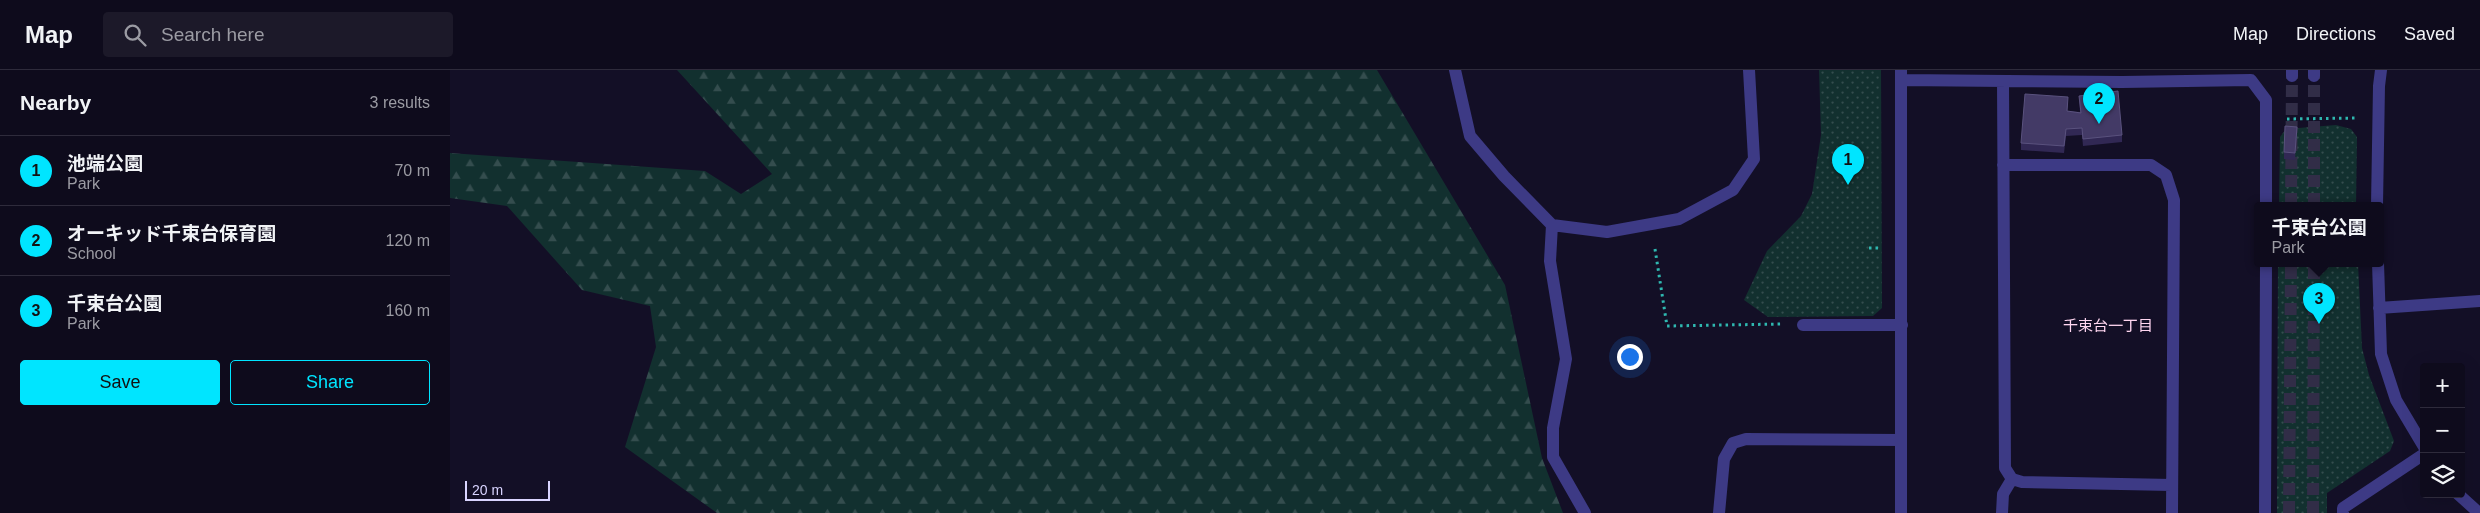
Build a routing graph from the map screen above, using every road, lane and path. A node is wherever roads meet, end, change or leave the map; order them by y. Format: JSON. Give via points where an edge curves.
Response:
{"nodes":[{"id":1,"x":1455,"y":70,"type":"edge"},
{"id":2,"x":1749,"y":70,"type":"edge"},
{"id":3,"x":2381,"y":70,"type":"edge"},
{"id":4,"x":1901,"y":75,"type":"edge"},
{"id":5,"x":2121,"y":76,"type":"edge"},
{"id":6,"x":2003,"y":81,"type":"junction"},
{"id":7,"x":2364,"y":118,"type":"dead end"},
{"id":8,"x":2304,"y":119,"type":"dead end"},
{"id":9,"x":2003,"y":165,"type":"junction"},
{"id":10,"x":2266,"y":202,"type":"edge"},
{"id":11,"x":2377,"y":202,"type":"edge"},
{"id":12,"x":1552,"y":225,"type":"junction"},
{"id":13,"x":1869,"y":248,"type":"dead end"},
{"id":14,"x":1886,"y":248,"type":"dead end"},
{"id":15,"x":1655,"y":249,"type":"dead end"},
{"id":16,"x":2266,"y":267,"type":"edge"},
{"id":17,"x":2378,"y":267,"type":"edge"},
{"id":18,"x":2480,"y":301,"type":"edge"},
{"id":19,"x":2379,"y":308,"type":"junction"},
{"id":20,"x":1803,"y":325,"type":"joint"},
{"id":21,"x":1902,"y":326,"type":"junction"},
{"id":22,"x":1901,"y":440,"type":"junction"},
{"id":23,"x":2420,"y":440,"type":"edge"},
{"id":24,"x":2420,"y":457,"type":"edge"},
{"id":25,"x":2012,"y":479,"type":"junction"},
{"id":26,"x":2172,"y":485,"type":"junction"},
{"id":27,"x":2462,"y":498,"type":"edge"},
{"id":28,"x":1585,"y":513,"type":"edge"},
{"id":29,"x":1719,"y":513,"type":"edge"},
{"id":30,"x":1902,"y":513,"type":"edge"},
{"id":31,"x":2002,"y":513,"type":"edge"},
{"id":32,"x":2172,"y":513,"type":"edge"},
{"id":33,"x":2265,"y":513,"type":"edge"},
{"id":34,"x":2343,"y":513,"type":"edge"},
{"id":35,"x":2479,"y":513,"type":"edge"}],
"edges":[{"from":1,"to":12,"type":"street","via":[[1470,136]]},
{"from":2,"to":12,"type":"street","via":[[1754,158],[1733,190],[1680,219],[1607,232]]},
{"from":3,"to":11,"type":"street"},
{"from":4,"to":6,"type":"street"},
{"from":4,"to":21,"type":"street"},
{"from":5,"to":6,"type":"street"},
{"from":5,"to":10,"type":"street","via":[[2251,80],[2266,100]]},
{"from":6,"to":9,"type":"street"},
{"from":7,"to":8,"type":"path"},
{"from":9,"to":25,"type":"street","via":[[2005,468]]},
{"from":9,"to":26,"type":"street","via":[[2151,165],[2166,175],[2174,200]]},
{"from":12,"to":28,"type":"street","via":[[1550,261],[1566,359],[1553,428],[1553,457]]},
{"from":13,"to":14,"type":"path"},
{"from":15,"to":20,"type":"path","via":[[1667,326]]},
{"from":16,"to":33,"type":"street"},
{"from":17,"to":19,"type":"street"},
{"from":18,"to":19,"type":"street"},
{"from":19,"to":23,"type":"street","via":[[2382,354],[2396,400]]},
{"from":20,"to":21,"type":"street"},
{"from":21,"to":22,"type":"street"},
{"from":22,"to":29,"type":"street","via":[[1746,439],[1732,443],[1724,459]]},
{"from":22,"to":30,"type":"street"},
{"from":24,"to":34,"type":"street","via":[[2343,508]]},
{"from":25,"to":26,"type":"street","via":[[2022,482]]},
{"from":25,"to":31,"type":"street","via":[[2003,494]]},
{"from":26,"to":32,"type":"street"},
{"from":27,"to":35,"type":"street"}]}
